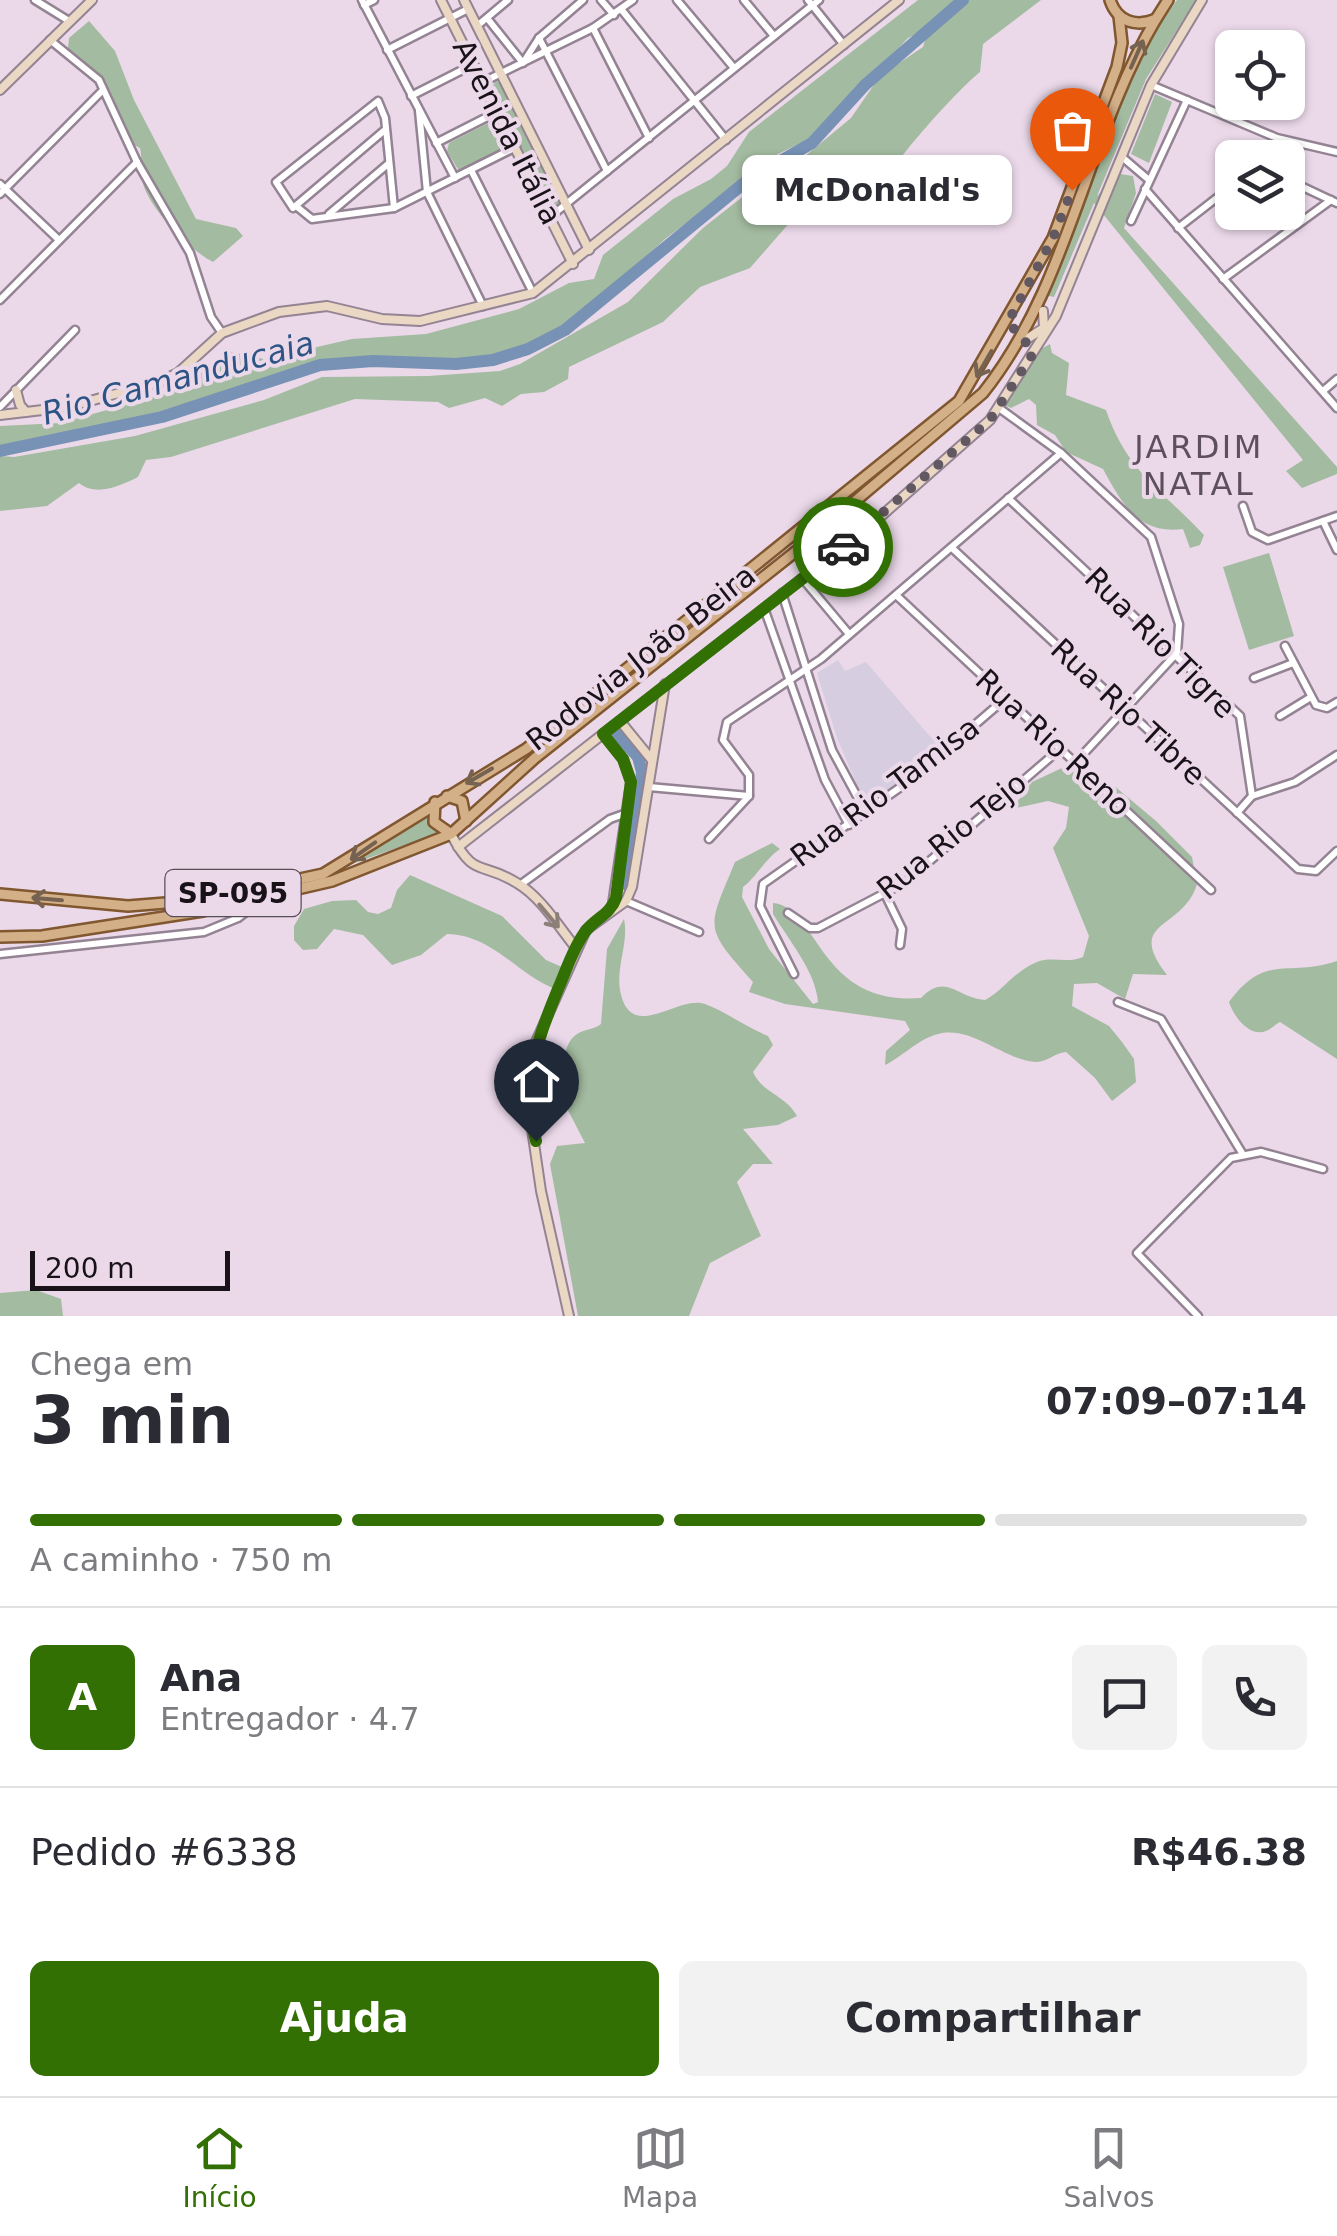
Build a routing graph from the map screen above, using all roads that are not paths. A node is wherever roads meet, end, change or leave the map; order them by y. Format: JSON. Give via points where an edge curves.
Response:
{"nodes":[{"id":1,"x":36,"y":0,"type":"edge"},
{"id":2,"x":92,"y":0,"type":"edge"},
{"id":3,"x":374,"y":0,"type":"edge"},
{"id":4,"x":441,"y":0,"type":"edge"},
{"id":5,"x":508,"y":0,"type":"edge"},
{"id":6,"x":584,"y":0,"type":"edge"},
{"id":7,"x":601,"y":0,"type":"edge"},
{"id":8,"x":633,"y":0,"type":"edge"},
{"id":9,"x":678,"y":0,"type":"edge"},
{"id":10,"x":744,"y":0,"type":"edge"},
{"id":11,"x":899,"y":0,"type":"edge"},
{"id":12,"x":1110,"y":0,"type":"edge"},
{"id":13,"x":1168,"y":0,"type":"edge"},
{"id":14,"x":1202,"y":0,"type":"edge"},
{"id":15,"x":363,"y":2,"type":"edge"},
{"id":16,"x":813,"y":2,"type":"edge"},
{"id":17,"x":466,"y":4,"type":"edge"},
{"id":18,"x":621,"y":9,"type":"junction"},
{"id":19,"x":614,"y":15,"type":"junction"},
{"id":20,"x":1119,"y":16,"type":"junction"},
{"id":21,"x":450,"y":18,"type":"junction"},
{"id":22,"x":487,"y":18,"type":"junction"},
{"id":23,"x":1156,"y":19,"type":"junction"},
{"id":24,"x":69,"y":21,"type":"junction"},
{"id":25,"x":477,"y":26,"type":"junction"},
{"id":26,"x":593,"y":28,"type":"junction"},
{"id":27,"x":774,"y":36,"type":"junction"},
{"id":28,"x":539,"y":38,"type":"junction"},
{"id":29,"x":50,"y":40,"type":"junction"},
{"id":30,"x":844,"y":45,"type":"junction"},
{"id":31,"x":387,"y":50,"type":"junction"},
{"id":32,"x":546,"y":51,"type":"junction"},
{"id":33,"x":523,"y":63,"type":"junction"},
{"id":34,"x":474,"y":64,"type":"junction"},
{"id":35,"x":734,"y":68,"type":"junction"},
{"id":36,"x":500,"y":74,"type":"junction"},
{"id":37,"x":483,"y":82,"type":"junction"},
{"id":38,"x":1151,"y":85,"type":"junction"},
{"id":39,"x":0,"y":90,"type":"edge"},
{"id":40,"x":103,"y":90,"type":"junction"},
{"id":41,"x":410,"y":96,"type":"junction"},
{"id":42,"x":1186,"y":100,"type":"junction"},
{"id":43,"x":694,"y":101,"type":"junction"},
{"id":44,"x":418,"y":111,"type":"junction"},
{"id":45,"x":498,"y":111,"type":"junction"},
{"id":46,"x":386,"y":128,"type":"junction"},
{"id":47,"x":648,"y":138,"type":"junction"},
{"id":48,"x":726,"y":140,"type":"junction"},
{"id":49,"x":436,"y":143,"type":"junction"},
{"id":50,"x":516,"y":148,"type":"junction"},
{"id":51,"x":1337,"y":152,"type":"edge"},
{"id":52,"x":1122,"y":158,"type":"junction"},
{"id":53,"x":137,"y":162,"type":"junction"},
{"id":54,"x":389,"y":163,"type":"junction"},
{"id":55,"x":470,"y":170,"type":"junction"},
{"id":56,"x":607,"y":171,"type":"junction"},
{"id":57,"x":454,"y":178,"type":"junction"},
{"id":58,"x":1149,"y":180,"type":"junction"},
{"id":59,"x":1305,"y":188,"type":"edge"},
{"id":60,"x":2,"y":189,"type":"edge"},
{"id":61,"x":1145,"y":189,"type":"junction"},
{"id":62,"x":427,"y":192,"type":"junction"},
{"id":63,"x":1215,"y":199,"type":"edge"},
{"id":64,"x":1334,"y":202,"type":"edge"},
{"id":65,"x":566,"y":205,"type":"junction"},
{"id":66,"x":296,"y":206,"type":"junction"},
{"id":67,"x":394,"y":208,"type":"junction"},
{"id":68,"x":329,"y":214,"type":"junction"},
{"id":69,"x":550,"y":217,"type":"junction"},
{"id":70,"x":1131,"y":220,"type":"dead end"},
{"id":71,"x":1178,"y":228,"type":"junction"},
{"id":72,"x":59,"y":240,"type":"junction"},
{"id":73,"x":589,"y":250,"type":"junction"},
{"id":74,"x":572,"y":264,"type":"junction"},
{"id":75,"x":1223,"y":279,"type":"junction"},
{"id":76,"x":533,"y":293,"type":"junction"},
{"id":77,"x":0,"y":300,"type":"edge"},
{"id":78,"x":1018,"y":303,"type":"junction"},
{"id":79,"x":483,"y":306,"type":"junction"},
{"id":80,"x":1038,"y":309,"type":"junction"},
{"id":81,"x":1056,"y":316,"type":"junction"},
{"id":82,"x":1008,"y":322,"type":"junction"},
{"id":83,"x":74,"y":330,"type":"dead end"},
{"id":84,"x":222,"y":334,"type":"junction"},
{"id":85,"x":1022,"y":338,"type":"junction"},
{"id":86,"x":1034,"y":352,"type":"junction"},
{"id":87,"x":1337,"y":379,"type":"edge"},
{"id":88,"x":16,"y":390,"type":"junction"},
{"id":89,"x":1322,"y":392,"type":"junction"},
{"id":90,"x":0,"y":407,"type":"edge"},
{"id":91,"x":999,"y":408,"type":"junction"},
{"id":92,"x":1337,"y":408,"type":"edge"},
{"id":93,"x":26,"y":412,"type":"junction"},
{"id":94,"x":0,"y":415,"type":"edge"},
{"id":95,"x":1061,"y":452,"type":"junction"},
{"id":96,"x":1008,"y":498,"type":"junction"},
{"id":97,"x":1244,"y":506,"type":"dead end"},
{"id":98,"x":1337,"y":516,"type":"edge"},
{"id":99,"x":1323,"y":521,"type":"junction"},
{"id":100,"x":952,"y":548,"type":"junction"},
{"id":101,"x":1337,"y":550,"type":"edge"},
{"id":102,"x":802,"y":578,"type":"junction"},
{"id":103,"x":782,"y":593,"type":"junction"},
{"id":104,"x":896,"y":595,"type":"junction"},
{"id":105,"x":764,"y":607,"type":"junction"},
{"id":106,"x":850,"y":634,"type":"junction"},
{"id":107,"x":1285,"y":646,"type":"dead end"},
{"id":108,"x":1177,"y":653,"type":"junction"},
{"id":109,"x":1294,"y":663,"type":"junction"},
{"id":110,"x":804,"y":670,"type":"junction"},
{"id":111,"x":790,"y":678,"type":"junction"},
{"id":112,"x":1254,"y":678,"type":"dead end"},
{"id":113,"x":665,"y":684,"type":"junction"},
{"id":114,"x":1312,"y":697,"type":"junction"},
{"id":115,"x":1006,"y":698,"type":"junction"},
{"id":116,"x":1336,"y":703,"type":"edge"},
{"id":117,"x":1125,"y":709,"type":"junction"},
{"id":118,"x":1280,"y":716,"type":"dead end"},
{"id":119,"x":620,"y":721,"type":"junction"},
{"id":120,"x":603,"y":734,"type":"junction"},
{"id":121,"x":1060,"y":749,"type":"junction"},
{"id":122,"x":1337,"y":755,"type":"edge"},
{"id":123,"x":651,"y":759,"type":"junction"},
{"id":124,"x":1075,"y":763,"type":"junction"},
{"id":125,"x":649,"y":787,"type":"junction"},
{"id":126,"x":749,"y":796,"type":"junction"},
{"id":127,"x":1252,"y":796,"type":"junction"},
{"id":128,"x":439,"y":800,"type":"junction"},
{"id":129,"x":866,"y":813,"type":"junction"},
{"id":130,"x":1237,"y":813,"type":"junction"},
{"id":131,"x":624,"y":814,"type":"junction"},
{"id":132,"x":466,"y":821,"type":"junction"},
{"id":133,"x":849,"y":825,"type":"junction"},
{"id":134,"x":451,"y":834,"type":"junction"},
{"id":135,"x":709,"y":839,"type":"dead end"},
{"id":136,"x":458,"y":847,"type":"junction"},
{"id":137,"x":1337,"y":851,"type":"edge"},
{"id":138,"x":520,"y":885,"type":"junction"},
{"id":139,"x":1211,"y":890,"type":"dead end"},
{"id":140,"x":0,"y":894,"type":"edge"},
{"id":141,"x":885,"y":894,"type":"junction"},
{"id":142,"x":267,"y":896,"type":"junction"},
{"id":143,"x":621,"y":899,"type":"junction"},
{"id":144,"x":788,"y":912,"type":"dead end"},
{"id":145,"x":699,"y":932,"type":"dead end"},
{"id":146,"x":0,"y":937,"type":"edge"},
{"id":147,"x":900,"y":946,"type":"dead end"},
{"id":148,"x":576,"y":948,"type":"junction"},
{"id":149,"x":0,"y":954,"type":"edge"},
{"id":150,"x":794,"y":974,"type":"dead end"},
{"id":151,"x":1118,"y":1002,"type":"dead end"},
{"id":152,"x":1242,"y":1153,"type":"junction"},
{"id":153,"x":1323,"y":1169,"type":"dead end"},
{"id":154,"x":568,"y":1316,"type":"edge"},
{"id":155,"x":1198,"y":1316,"type":"edge"}],
"edges":[{"from":1,"to":24,"type":"street"},
{"from":2,"to":24,"type":"street"},
{"from":3,"to":15,"type":"street"},
{"from":4,"to":21,"type":"street","name":"Avenida Itália"},
{"from":5,"to":22,"type":"street"},
{"from":6,"to":28,"type":"street"},
{"from":7,"to":19,"type":"street"},
{"from":8,"to":18,"type":"street"},
{"from":9,"to":35,"type":"street"},
{"from":10,"to":27,"type":"street"},
{"from":11,"to":30,"type":"street"},
{"from":12,"to":20,"type":"main road"},
{"from":13,"to":23,"type":"main road","number":"SP-095"},
{"from":14,"to":38,"type":"street"},
{"from":15,"to":31,"type":"street"},
{"from":16,"to":27,"type":"street"},
{"from":16,"to":30,"type":"street"},
{"from":17,"to":21,"type":"street"},
{"from":17,"to":25,"type":"street","name":"Avenida Itália"},
{"from":18,"to":19,"type":"street"},
{"from":18,"to":43,"type":"street"},
{"from":19,"to":26,"type":"street"},
{"from":20,"to":23,"type":"main road","via":[[1137,24]]},
{"from":20,"to":78,"type":"main road","name":"Rodovia João Beira","number":"SP-095","via":[[1117,67],[1061,221]]},
{"from":21,"to":31,"type":"street"},
{"from":21,"to":34,"type":"street","name":"Avenida Itália"},
{"from":22,"to":25,"type":"street"},
{"from":22,"to":33,"type":"street"},
{"from":80,"to":23,"type":"main road","name":"Rodovia João Beira","number":"SP-095","one_way":true,"via":[[1128,74]]},
{"from":24,"to":29,"type":"street"},
{"from":25,"to":36,"type":"street","name":"Avenida Itália"},
{"from":26,"to":32,"type":"street"},
{"from":26,"to":47,"type":"street"},
{"from":27,"to":35,"type":"street"},
{"from":28,"to":32,"type":"street"},
{"from":28,"to":33,"type":"street"},
{"from":29,"to":39,"type":"street"},
{"from":29,"to":40,"type":"street","via":[[92,70]]},
{"from":30,"to":48,"type":"street"},
{"from":31,"to":41,"type":"street"},
{"from":32,"to":33,"type":"street"},
{"from":32,"to":56,"type":"street"},
{"from":33,"to":36,"type":"street"},
{"from":34,"to":37,"type":"street","name":"Avenida Itália"},
{"from":34,"to":41,"type":"street"},
{"from":35,"to":43,"type":"street"},
{"from":36,"to":37,"type":"street"},
{"from":36,"to":65,"type":"street","name":"Avenida Itália"},
{"from":37,"to":45,"type":"street","name":"Avenida Itália"},
{"from":38,"to":42,"type":"street"},
{"from":38,"to":52,"type":"street"},
{"from":40,"to":53,"type":"street"},
{"from":40,"to":60,"type":"street"},
{"from":41,"to":44,"type":"street"},
{"from":42,"to":51,"type":"street","via":[[1277,138]]},
{"from":42,"to":58,"type":"street"},
{"from":43,"to":47,"type":"street"},
{"from":43,"to":48,"type":"street"},
{"from":44,"to":49,"type":"street"},
{"from":44,"to":62,"type":"street"},
{"from":45,"to":49,"type":"street"},
{"from":45,"to":50,"type":"street","name":"Avenida Itália"},
{"from":46,"to":54,"type":"street"},
{"from":46,"to":66,"type":"street"},
{"from":46,"to":66,"type":"street","via":[[378,102],[276,182]]},
{"from":47,"to":56,"type":"street"},
{"from":48,"to":73,"type":"street"},
{"from":49,"to":57,"type":"street"},
{"from":50,"to":55,"type":"street"},
{"from":50,"to":69,"type":"street","name":"Avenida Itália"},
{"from":52,"to":58,"type":"street"},
{"from":52,"to":81,"type":"street"},
{"from":53,"to":72,"type":"street"},
{"from":53,"to":84,"type":"street","via":[[190,253]]},
{"from":54,"to":67,"type":"street"},
{"from":54,"to":68,"type":"street"},
{"from":55,"to":57,"type":"street"},
{"from":55,"to":76,"type":"street"},
{"from":56,"to":65,"type":"street"},
{"from":57,"to":62,"type":"street"},
{"from":58,"to":61,"type":"street"},
{"from":59,"to":64,"type":"street"},
{"from":60,"to":72,"type":"street"},
{"from":61,"to":70,"type":"street"},
{"from":61,"to":71,"type":"street"},
{"from":62,"to":67,"type":"street"},
{"from":62,"to":79,"type":"street"},
{"from":63,"to":71,"type":"street"},
{"from":64,"to":75,"type":"street"},
{"from":65,"to":69,"type":"street"},
{"from":65,"to":73,"type":"street","name":"Avenida Itália"},
{"from":66,"to":68,"type":"street","via":[[312,219]]},
{"from":67,"to":68,"type":"street"},
{"from":69,"to":74,"type":"street","name":"Avenida Itália"},
{"from":71,"to":75,"type":"street"},
{"from":72,"to":77,"type":"street"},
{"from":73,"to":74,"type":"street"},
{"from":74,"to":76,"type":"street"},
{"from":75,"to":89,"type":"street"},
{"from":76,"to":79,"type":"street"},
{"from":78,"to":80,"type":"main road"},
{"from":78,"to":82,"type":"main road","name":"Rodovia João Beira","number":"SP-095"},
{"from":79,"to":84,"type":"street","via":[[404,322],[303,306]]},
{"from":80,"to":81,"type":"street"},
{"from":80,"to":85,"type":"main road","name":"Rodovia João Beira","number":"SP-095"},
{"from":80,"to":85,"type":"street","via":[[1044,328]]},
{"from":81,"to":86,"type":"street"},
{"from":82,"to":85,"type":"main road"},
{"from":82,"to":128,"type":"main road","name":"Rodovia João Beira","number":"SP-095","one_way":true,"via":[[948,412],[526,749]]},
{"from":83,"to":88,"type":"street"},
{"from":84,"to":93,"type":"street","via":[[159,382]]},
{"from":85,"to":86,"type":"street"},
{"from":85,"to":132,"type":"main road","name":"Rodovia João Beira","number":"SP-095","via":[[968,410],[535,758]]},
{"from":86,"to":91,"type":"street"},
{"from":87,"to":89,"type":"street"},
{"from":88,"to":90,"type":"street"},
{"from":88,"to":93,"type":"street"},
{"from":89,"to":92,"type":"street"},
{"from":91,"to":95,"type":"street"},
{"from":91,"to":102,"type":"street"},
{"from":93,"to":94,"type":"street"},
{"from":95,"to":96,"type":"street"},
{"from":95,"to":108,"type":"street","via":[[1151,536],[1179,624]]},
{"from":96,"to":100,"type":"street"},
{"from":96,"to":108,"type":"street","name":"Rua Rio Tigre"},
{"from":97,"to":99,"type":"street","via":[[1258,538],[1268,540]]},
{"from":98,"to":99,"type":"street"},
{"from":99,"to":101,"type":"street"},
{"from":100,"to":104,"type":"street"},
{"from":100,"to":117,"type":"street","name":"Rua Rio Tibre"},
{"from":102,"to":103,"type":"street"},
{"from":102,"to":106,"type":"street"},
{"from":103,"to":105,"type":"street"},
{"from":103,"to":110,"type":"street"},
{"from":104,"to":106,"type":"street"},
{"from":104,"to":115,"type":"street","name":"Rua Rio Reno"},
{"from":105,"to":111,"type":"street"},
{"from":105,"to":113,"type":"street"},
{"from":106,"to":110,"type":"street"},
{"from":107,"to":109,"type":"street"},
{"from":108,"to":117,"type":"street"},
{"from":108,"to":127,"type":"street","name":"Rua Rio Tigre","via":[[1240,716]]},
{"from":109,"to":112,"type":"street"},
{"from":109,"to":114,"type":"street"},
{"from":110,"to":111,"type":"street"},
{"from":110,"to":129,"type":"street","via":[[840,769]]},
{"from":111,"to":126,"type":"street","via":[[723,731],[749,775]]},
{"from":111,"to":133,"type":"street","via":[[825,780]]},
{"from":113,"to":119,"type":"street"},
{"from":113,"to":123,"type":"street"},
{"from":114,"to":116,"type":"street","via":[[1321,708]]},
{"from":114,"to":118,"type":"street"},
{"from":115,"to":121,"type":"street","name":"Rua Rio Reno"},
{"from":115,"to":129,"type":"street","name":"Rua Rio Tamisa"},
{"from":117,"to":124,"type":"street"},
{"from":117,"to":130,"type":"street","name":"Rua Rio Tibre"},
{"from":119,"to":120,"type":"street"},
{"from":119,"to":123,"type":"street"},
{"from":120,"to":131,"type":"street","via":[[628,769]]},
{"from":120,"to":136,"type":"street"},
{"from":121,"to":124,"type":"street","name":"Rua Rio Reno"},
{"from":121,"to":141,"type":"street","name":"Rua Rio Tejo"},
{"from":122,"to":127,"type":"street","via":[[1295,782]]},
{"from":123,"to":125,"type":"street"},
{"from":124,"to":139,"type":"street","name":"Rua Rio Reno"},
{"from":125,"to":126,"type":"street"},
{"from":125,"to":143,"type":"street"},
{"from":126,"to":135,"type":"street"},
{"from":127,"to":130,"type":"street"},
{"from":128,"to":132,"type":"main road","via":[[462,802]]},
{"from":128,"to":134,"type":"main road","via":[[434,822]]},
{"from":128,"to":140,"type":"main road","name":"Rodovia João Beira","number":"SP-095","one_way":true,"via":[[323,874],[203,900],[128,906]]},
{"from":129,"to":133,"type":"street","name":"Rua Rio Tamisa"},
{"from":130,"to":137,"type":"street","name":"Rua Rio Tibre","via":[[1306,872]]},
{"from":131,"to":138,"type":"street"},
{"from":131,"to":143,"type":"street"},
{"from":132,"to":134,"type":"main road","name":"Rodovia João Beira","number":"SP-095"},
{"from":133,"to":150,"type":"street","name":"Rua Rio Tamisa","via":[[763,884],[760,906]]},
{"from":134,"to":136,"type":"street"},
{"from":134,"to":142,"type":"main road","name":"Rodovia João Beira","number":"SP-095","via":[[332,882]]},
{"from":136,"to":138,"type":"street","via":[[471,864]]},
{"from":138,"to":148,"type":"street","one_way":true},
{"from":141,"to":144,"type":"street","name":"Rua Rio Tejo","via":[[818,928]]},
{"from":141,"to":147,"type":"street","via":[[902,929]]},
{"from":142,"to":146,"type":"main road","name":"Rodovia João Beira","number":"SP-095","via":[[117,925]]},
{"from":142,"to":149,"type":"street","via":[[204,932]]},
{"from":143,"to":145,"type":"street"},
{"from":143,"to":148,"type":"street"},
{"from":148,"to":154,"type":"street","via":[[535,1044],[528,1092],[540,1190]]},
{"from":151,"to":152,"type":"street","via":[[1160,1019]]},
{"from":152,"to":153,"type":"street"},
{"from":152,"to":155,"type":"street","via":[[1137,1253]]}]}
